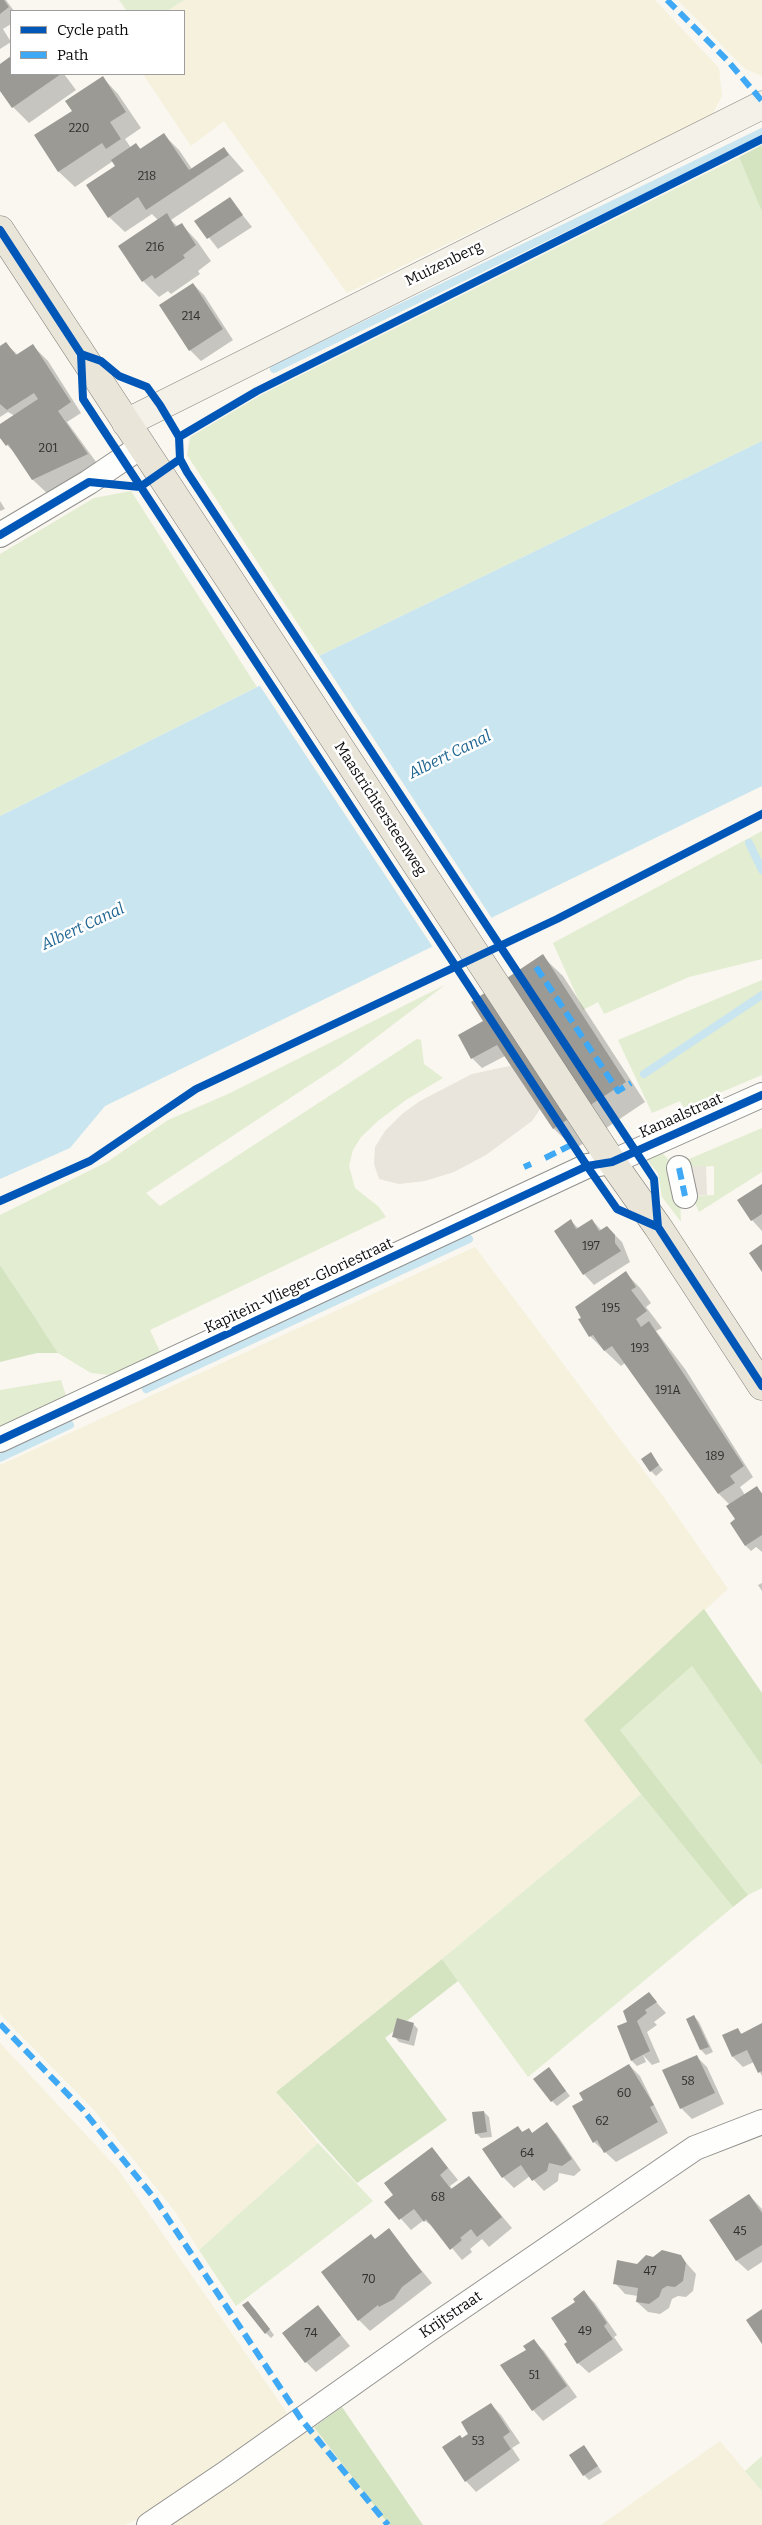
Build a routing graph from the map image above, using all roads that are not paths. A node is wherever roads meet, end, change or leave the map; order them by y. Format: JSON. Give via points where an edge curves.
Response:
{"nodes":[{"id":1,"x":762,"y":105,"type":"edge"},
{"id":2,"x":0,"y":230,"type":"edge"},
{"id":3,"x":126,"y":423,"type":"junction"},
{"id":4,"x":142,"y":446,"type":"junction"},
{"id":5,"x":0,"y":535,"type":"edge"},
{"id":6,"x":762,"y":1095,"type":"edge"},
{"id":7,"x":612,"y":1162,"type":"junction"},
{"id":8,"x":679,"y":1168,"type":"dead end"},
{"id":9,"x":685,"y":1196,"type":"dead end"},
{"id":10,"x":762,"y":1386,"type":"edge"},
{"id":11,"x":0,"y":1440,"type":"edge"},
{"id":12,"x":762,"y":2122,"type":"edge"},
{"id":13,"x":149,"y":2525,"type":"edge"}],
"edges":[{"from":1,"to":3,"type":"street","name":"Muizenberg"},
{"from":2,"to":3,"type":"main road","name":"Maastrichtersteenweg"},
{"from":3,"to":4,"type":"main road","name":"Maastrichtersteenweg"},
{"from":4,"to":5,"type":"street"},
{"from":4,"to":7,"type":"main road","name":"Maastrichtersteenweg"},
{"from":6,"to":7,"type":"street","name":"Kanaalstraat"},
{"from":7,"to":10,"type":"main road","name":"Maastrichtersteenweg"},
{"from":7,"to":11,"type":"street","name":"Kapitein-Vlieger-Gloriestraat","via":[[587,1166]]},
{"from":8,"to":9,"type":"street"},
{"from":12,"to":13,"type":"street","name":"Krijtstraat","via":[[695,2148]]}]}
